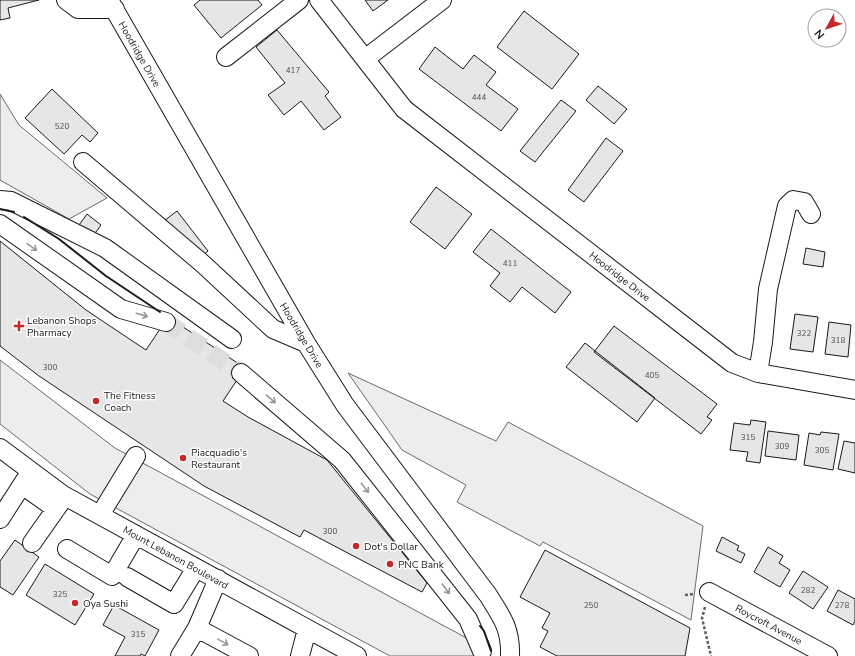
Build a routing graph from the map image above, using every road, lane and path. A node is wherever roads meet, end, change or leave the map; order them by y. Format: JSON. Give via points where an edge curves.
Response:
{"nodes":[{"id":1,"x":66,"y":0,"type":"edge"},
{"id":2,"x":299,"y":0,"type":"edge"},
{"id":3,"x":319,"y":0,"type":"edge"},
{"id":4,"x":442,"y":0,"type":"edge"},
{"id":5,"x":112,"y":5,"type":"edge"},
{"id":6,"x":226,"y":57,"type":"dead end"},
{"id":7,"x":365,"y":59,"type":"junction"},
{"id":8,"x":83,"y":162,"type":"dead end"},
{"id":9,"x":0,"y":200,"type":"edge"},
{"id":10,"x":810,"y":214,"type":"dead end"},
{"id":11,"x":0,"y":224,"type":"edge"},
{"id":12,"x":166,"y":322,"type":"tunnel mouth"},
{"id":13,"x":232,"y":339,"type":"dead end"},
{"id":14,"x":306,"y":343,"type":"junction"},
{"id":15,"x":241,"y":373,"type":"tunnel mouth"},
{"id":16,"x":758,"y":373,"type":"junction"},
{"id":17,"x":855,"y":390,"type":"edge"},
{"id":18,"x":0,"y":448,"type":"edge"},
{"id":19,"x":136,"y":456,"type":"dead end"},
{"id":20,"x":16,"y":486,"type":"edge"},
{"id":21,"x":61,"y":502,"type":"junction"},
{"id":22,"x":100,"y":515,"type":"junction"},
{"id":23,"x":0,"y":519,"type":"edge"},
{"id":24,"x":136,"y":535,"type":"junction"},
{"id":25,"x":32,"y":543,"type":"dead end"},
{"id":26,"x":67,"y":549,"type":"dead end"},
{"id":27,"x":196,"y":568,"type":"junction"},
{"id":28,"x":127,"y":577,"type":"dead end"},
{"id":29,"x":218,"y":580,"type":"junction"},
{"id":30,"x":710,"y":592,"type":"dead end"},
{"id":31,"x":704,"y":611,"type":"dead end"},
{"id":32,"x":197,"y":628,"type":"junction"},
{"id":33,"x":307,"y":629,"type":"junction"},
{"id":34,"x":482,"y":651,"type":"dead end"},
{"id":35,"x":180,"y":656,"type":"edge"},
{"id":36,"x":249,"y":656,"type":"edge"},
{"id":37,"x":300,"y":656,"type":"edge"},
{"id":38,"x":357,"y":656,"type":"edge"},
{"id":39,"x":510,"y":656,"type":"edge"},
{"id":40,"x":711,"y":656,"type":"edge"},
{"id":41,"x":828,"y":656,"type":"edge"}],
"edges":[{"from":1,"to":5,"type":"street","via":[[78,8],[96,10]]},
{"from":2,"to":6,"type":"street"},
{"from":3,"to":7,"type":"street","name":"Hoodridge Drive"},
{"from":4,"to":7,"type":"street"},
{"from":5,"to":14,"type":"street","name":"Hoodridge Drive"},
{"from":7,"to":16,"type":"street","name":"Hoodridge Drive","via":[[404,109],[732,363]]},
{"from":8,"to":14,"type":"street","via":[[203,264],[273,330]]},
{"from":9,"to":13,"type":"street","via":[[11,201],[105,248]]},
{"from":10,"to":16,"type":"street","via":[[804,202],[794,200],[787,206],[768,288]]},
{"from":11,"to":12,"type":"street","one_way":true,"via":[[121,309]]},
{"from":14,"to":39,"type":"street","name":"Hoodridge Drive","via":[[345,405],[503,618],[511,639]]},
{"from":15,"to":34,"type":"street","one_way":true,"via":[[342,460],[468,619]]},
{"from":16,"to":17,"type":"street","name":"Hoodridge Drive"},
{"from":18,"to":20,"type":"street","name":"Mount Lebanon Boulevard"},
{"from":19,"to":22,"type":"street"},
{"from":20,"to":21,"type":"street","name":"Mount Lebanon Boulevard"},
{"from":20,"to":23,"type":"street"},
{"from":21,"to":22,"type":"street","name":"Mount Lebanon Boulevard"},
{"from":21,"to":25,"type":"street"},
{"from":22,"to":24,"type":"street","name":"Mount Lebanon Boulevard"},
{"from":24,"to":26,"type":"street","via":[[112,576]]},
{"from":24,"to":27,"type":"street","name":"Mount Lebanon Boulevard"},
{"from":27,"to":28,"type":"street","via":[[174,604]]},
{"from":27,"to":29,"type":"street","name":"Mount Lebanon Boulevard"},
{"from":29,"to":32,"type":"street"},
{"from":29,"to":33,"type":"street","name":"Mount Lebanon Boulevard"},
{"from":30,"to":41,"type":"street","name":"Roycroft Avenue"},
{"from":31,"to":40,"type":"path","via":[[702,618]]},
{"from":32,"to":35,"type":"street"},
{"from":32,"to":36,"type":"street","one_way":true},
{"from":33,"to":37,"type":"street"},
{"from":33,"to":38,"type":"street","name":"Mount Lebanon Boulevard"}]}
